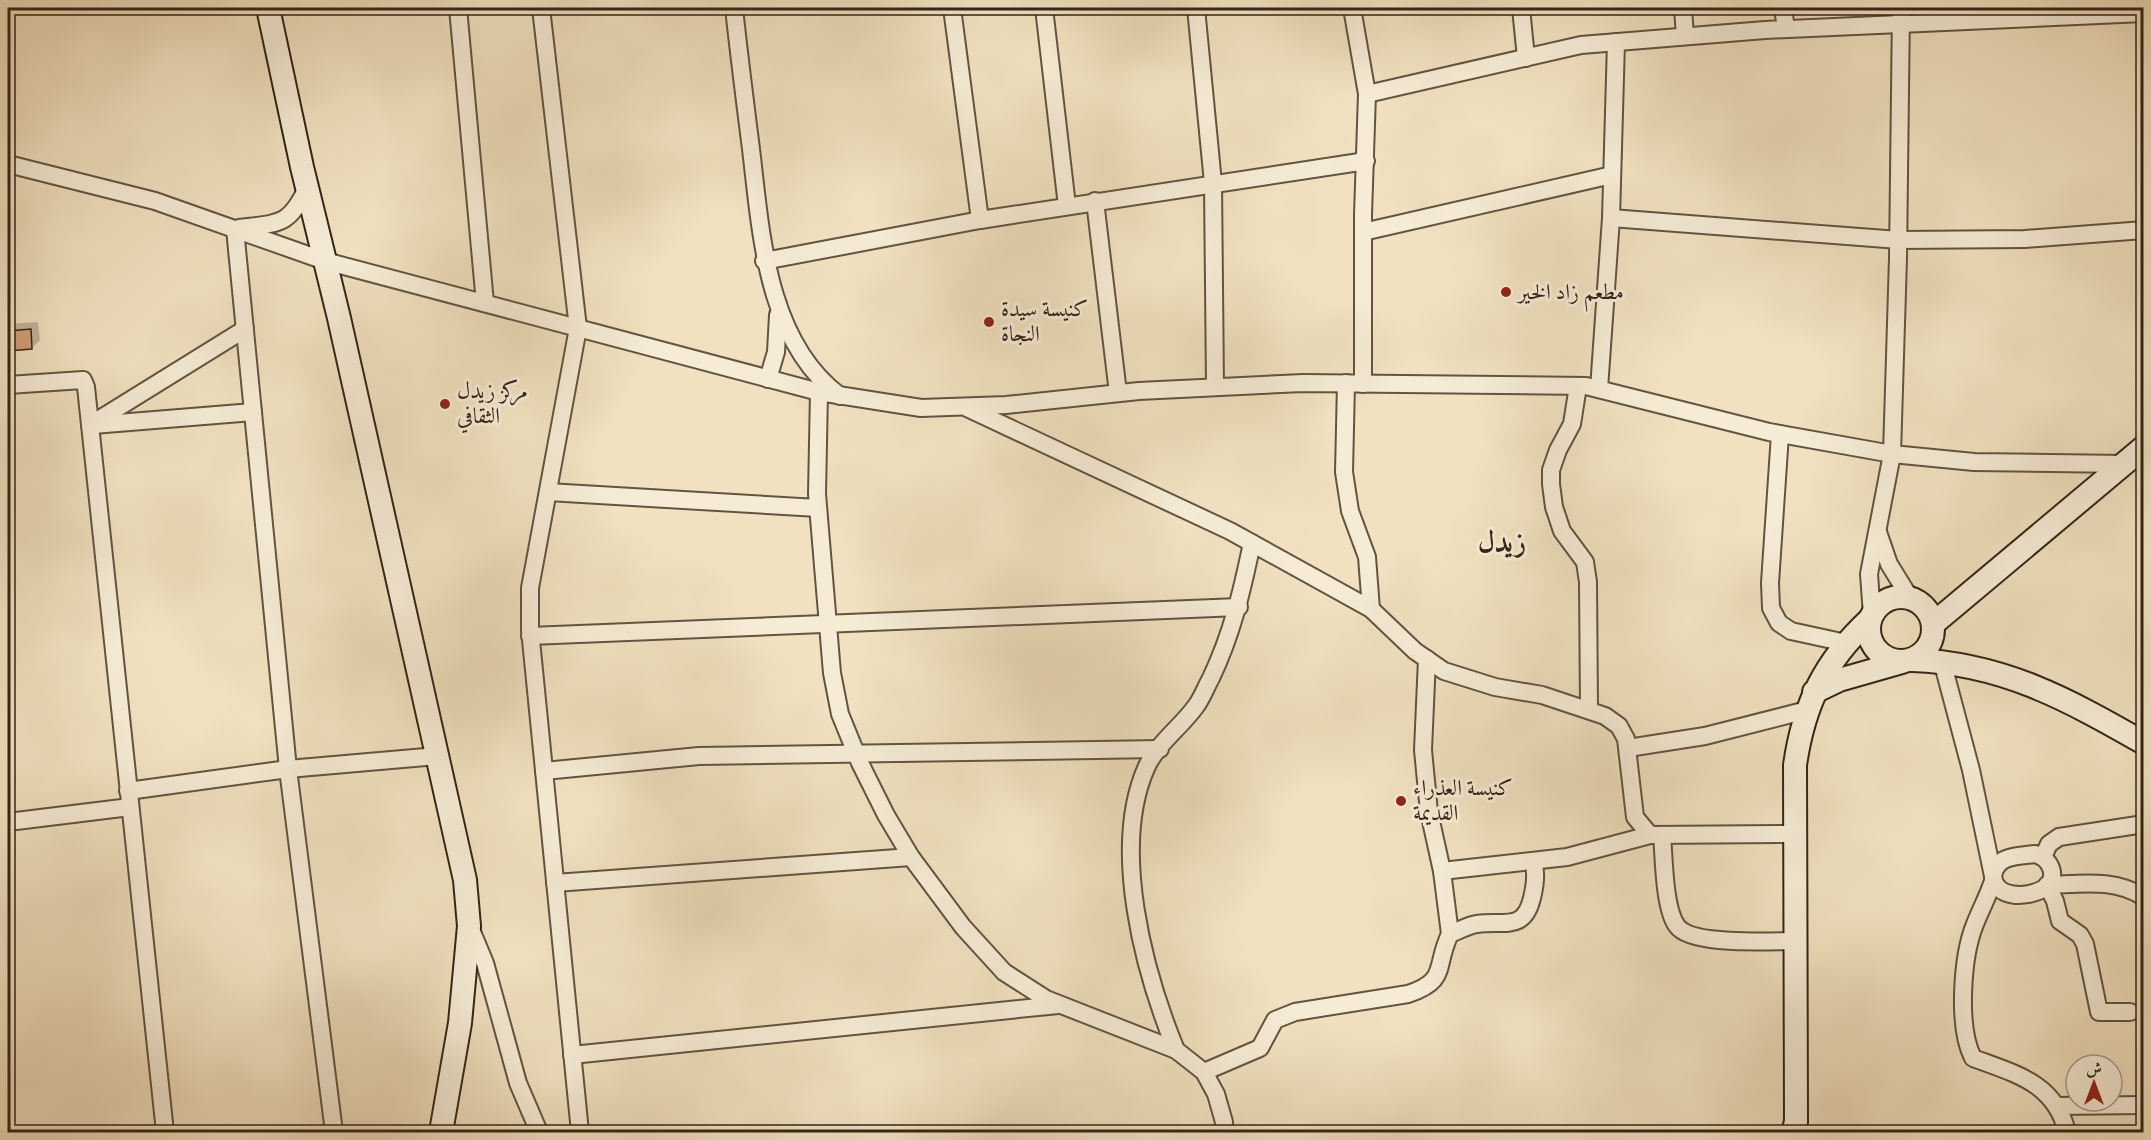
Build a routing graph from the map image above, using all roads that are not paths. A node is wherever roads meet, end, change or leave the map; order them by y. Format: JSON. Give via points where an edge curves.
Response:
{"nodes":[{"id":1,"x":268,"y":8,"type":"edge"},
{"id":2,"x":458,"y":8,"type":"edge"},
{"id":3,"x":541,"y":8,"type":"edge"},
{"id":4,"x":734,"y":8,"type":"edge"},
{"id":5,"x":952,"y":8,"type":"edge"},
{"id":6,"x":1044,"y":8,"type":"edge"},
{"id":7,"x":1196,"y":8,"type":"edge"},
{"id":8,"x":1352,"y":8,"type":"edge"},
{"id":9,"x":1521,"y":8,"type":"edge"},
{"id":10,"x":1683,"y":8,"type":"edge"},
{"id":11,"x":1784,"y":8,"type":"edge"},
{"id":12,"x":2144,"y":13,"type":"edge"},
{"id":13,"x":1902,"y":15,"type":"edge"},
{"id":14,"x":1786,"y":29,"type":"junction"},
{"id":15,"x":1685,"y":36,"type":"junction"},
{"id":16,"x":1616,"y":42,"type":"junction"},
{"id":17,"x":1526,"y":58,"type":"junction"},
{"id":18,"x":1367,"y":94,"type":"junction"},
{"id":19,"x":1366,"y":161,"type":"junction"},
{"id":20,"x":8,"y":164,"type":"edge"},
{"id":21,"x":1612,"y":175,"type":"junction"},
{"id":22,"x":1213,"y":183,"type":"junction"},
{"id":23,"x":307,"y":188,"type":"junction"},
{"id":24,"x":1095,"y":201,"type":"junction"},
{"id":25,"x":1067,"y":206,"type":"junction"},
{"id":26,"x":1611,"y":218,"type":"junction"},
{"id":27,"x":980,"y":220,"type":"junction"},
{"id":28,"x":235,"y":229,"type":"junction"},
{"id":29,"x":2144,"y":230,"type":"edge"},
{"id":30,"x":1363,"y":232,"type":"junction"},
{"id":31,"x":1899,"y":240,"type":"junction"},
{"id":32,"x":325,"y":261,"type":"junction"},
{"id":33,"x":764,"y":261,"type":"junction"},
{"id":34,"x":779,"y":302,"type":"junction"},
{"id":35,"x":485,"y":303,"type":"junction"},
{"id":36,"x":578,"y":328,"type":"junction"},
{"id":37,"x":245,"y":329,"type":"junction"},
{"id":38,"x":768,"y":379,"type":"junction"},
{"id":39,"x":1355,"y":384,"type":"junction"},
{"id":40,"x":8,"y":385,"type":"edge"},
{"id":41,"x":1578,"y":386,"type":"junction"},
{"id":42,"x":1215,"y":387,"type":"junction"},
{"id":43,"x":1599,"y":389,"type":"junction"},
{"id":44,"x":819,"y":392,"type":"junction"},
{"id":45,"x":1118,"y":393,"type":"junction"},
{"id":46,"x":840,"y":396,"type":"junction"},
{"id":47,"x":964,"y":406,"type":"junction"},
{"id":48,"x":253,"y":412,"type":"junction"},
{"id":49,"x":90,"y":425,"type":"junction"},
{"id":50,"x":1780,"y":434,"type":"junction"},
{"id":51,"x":2144,"y":447,"type":"edge"},
{"id":52,"x":1892,"y":454,"type":"junction"},
{"id":53,"x":2125,"y":464,"type":"junction"},
{"id":54,"x":548,"y":492,"type":"junction"},
{"id":55,"x":818,"y":508,"type":"junction"},
{"id":56,"x":1877,"y":526,"type":"junction"},
{"id":57,"x":1252,"y":543,"type":"junction"},
{"id":58,"x":1972,"y":594,"type":"junction"},
{"id":59,"x":1912,"y":599,"type":"junction"},
{"id":60,"x":1239,"y":607,"type":"junction"},
{"id":61,"x":1371,"y":609,"type":"junction"},
{"id":62,"x":1871,"y":617,"type":"junction"},
{"id":63,"x":828,"y":623,"type":"junction"},
{"id":64,"x":1933,"y":630,"type":"junction"},
{"id":65,"x":530,"y":636,"type":"junction"},
{"id":66,"x":1846,"y":643,"type":"junction"},
{"id":67,"x":1426,"y":659,"type":"junction"},
{"id":68,"x":1907,"y":661,"type":"junction"},
{"id":69,"x":1953,"y":662,"type":"junction"},
{"id":70,"x":1810,"y":701,"type":"junction"},
{"id":71,"x":1589,"y":711,"type":"junction"},
{"id":72,"x":2144,"y":743,"type":"edge"},
{"id":73,"x":1160,"y":748,"type":"junction"},
{"id":74,"x":1628,"y":748,"type":"junction"},
{"id":75,"x":855,"y":752,"type":"junction"},
{"id":76,"x":437,"y":756,"type":"junction"},
{"id":77,"x":288,"y":770,"type":"junction"},
{"id":78,"x":544,"y":771,"type":"junction"},
{"id":79,"x":129,"y":799,"type":"junction"},
{"id":80,"x":8,"y":822,"type":"edge"},
{"id":81,"x":2144,"y":824,"type":"edge"},
{"id":82,"x":1794,"y":834,"type":"junction"},
{"id":83,"x":1656,"y":836,"type":"junction"},
{"id":84,"x":911,"y":857,"type":"junction"},
{"id":85,"x":2043,"y":857,"type":"junction"},
{"id":86,"x":1533,"y":861,"type":"junction"},
{"id":87,"x":1442,"y":871,"type":"junction"},
{"id":88,"x":1993,"y":878,"type":"junction"},
{"id":89,"x":555,"y":883,"type":"junction"},
{"id":90,"x":2047,"y":885,"type":"junction"},
{"id":91,"x":2144,"y":897,"type":"edge"},
{"id":92,"x":469,"y":926,"type":"junction"},
{"id":93,"x":1450,"y":934,"type":"junction"},
{"id":94,"x":1794,"y":941,"type":"junction"},
{"id":95,"x":1062,"y":1005,"type":"junction"},
{"id":96,"x":2130,"y":1012,"type":"dead end"},
{"id":97,"x":1176,"y":1050,"type":"junction"},
{"id":98,"x":572,"y":1055,"type":"junction"},
{"id":99,"x":1204,"y":1072,"type":"junction"},
{"id":100,"x":2144,"y":1105,"type":"edge"},
{"id":101,"x":2058,"y":1106,"type":"junction"},
{"id":102,"x":165,"y":1132,"type":"edge"},
{"id":103,"x":334,"y":1132,"type":"edge"},
{"id":104,"x":441,"y":1132,"type":"edge"},
{"id":105,"x":539,"y":1132,"type":"edge"},
{"id":106,"x":580,"y":1132,"type":"edge"},
{"id":107,"x":1223,"y":1132,"type":"edge"},
{"id":108,"x":1793,"y":1132,"type":"edge"},
{"id":109,"x":2067,"y":1132,"type":"edge"}],
"edges":[{"from":1,"to":23,"type":"street"},
{"from":2,"to":35,"type":"street"},
{"from":3,"to":36,"type":"street"},
{"from":4,"to":33,"type":"street"},
{"from":5,"to":27,"type":"street"},
{"from":6,"to":25,"type":"street"},
{"from":7,"to":22,"type":"street"},
{"from":8,"to":18,"type":"street"},
{"from":9,"to":17,"type":"street"},
{"from":10,"to":15,"type":"street"},
{"from":11,"to":14,"type":"street"},
{"from":12,"to":13,"type":"street"},
{"from":13,"to":14,"type":"street"},
{"from":13,"to":31,"type":"street"},
{"from":14,"to":15,"type":"street"},
{"from":15,"to":16,"type":"street"},
{"from":16,"to":17,"type":"street","via":[[1581,45]]},
{"from":16,"to":21,"type":"street"},
{"from":17,"to":18,"type":"street"},
{"from":18,"to":19,"type":"street"},
{"from":19,"to":22,"type":"street"},
{"from":19,"to":30,"type":"street"},
{"from":20,"to":28,"type":"street","via":[[155,201]]},
{"from":21,"to":26,"type":"street"},
{"from":21,"to":30,"type":"street"},
{"from":22,"to":24,"type":"street"},
{"from":22,"to":42,"type":"street"},
{"from":23,"to":28,"type":"street","via":[[296,210],[284,220]]},
{"from":23,"to":32,"type":"street"},
{"from":24,"to":25,"type":"street"},
{"from":24,"to":45,"type":"street"},
{"from":25,"to":27,"type":"street"},
{"from":26,"to":31,"type":"street"},
{"from":26,"to":43,"type":"street"},
{"from":27,"to":33,"type":"street"},
{"from":28,"to":32,"type":"street"},
{"from":28,"to":37,"type":"street"},
{"from":29,"to":31,"type":"street","via":[[2025,239]]},
{"from":30,"to":39,"type":"street"},
{"from":31,"to":52,"type":"street"},
{"from":32,"to":35,"type":"street"},
{"from":32,"to":76,"type":"street"},
{"from":33,"to":34,"type":"street"},
{"from":34,"to":38,"type":"street","via":[[776,352]]},
{"from":34,"to":46,"type":"street","via":[[789,333],[804,357]]},
{"from":35,"to":36,"type":"street"},
{"from":36,"to":38,"type":"street"},
{"from":36,"to":54,"type":"street"},
{"from":37,"to":48,"type":"street"},
{"from":37,"to":49,"type":"street"},
{"from":38,"to":44,"type":"street"},
{"from":39,"to":41,"type":"street"},
{"from":39,"to":42,"type":"street"},
{"from":39,"to":61,"type":"street","via":[[1344,472],[1350,511],[1367,557]]},
{"from":40,"to":49,"type":"street","via":[[83,380]]},
{"from":41,"to":43,"type":"street"},
{"from":41,"to":71,"type":"street","via":[[1572,424],[1551,470],[1551,484],[1562,531],[1585,562]]},
{"from":42,"to":45,"type":"street"},
{"from":43,"to":50,"type":"street"},
{"from":44,"to":46,"type":"street"},
{"from":44,"to":55,"type":"street"},
{"from":45,"to":47,"type":"street"},
{"from":46,"to":47,"type":"street","via":[[921,408]]},
{"from":47,"to":57,"type":"street"},
{"from":48,"to":49,"type":"street"},
{"from":48,"to":77,"type":"street"},
{"from":49,"to":79,"type":"street"},
{"from":50,"to":52,"type":"street"},
{"from":50,"to":66,"type":"street","via":[[1771,608],[1779,623],[1791,631]]},
{"from":51,"to":53,"type":"street"},
{"from":52,"to":53,"type":"street","via":[[1974,462]]},
{"from":52,"to":56,"type":"street"},
{"from":53,"to":58,"type":"street"},
{"from":54,"to":55,"type":"street"},
{"from":54,"to":65,"type":"street","via":[[530,588]]},
{"from":55,"to":63,"type":"street"},
{"from":56,"to":59,"type":"street","via":[[1889,564]]},
{"from":56,"to":62,"type":"street","via":[[1869,581]]},
{"from":57,"to":60,"type":"street"},
{"from":57,"to":61,"type":"street"},
{"from":58,"to":59,"type":"street"},
{"from":58,"to":64,"type":"street"},
{"from":59,"to":62,"type":"street","via":[[1888,600]]},
{"from":59,"to":64,"type":"street","via":[[1926,610]]},
{"from":60,"to":63,"type":"street"},
{"from":60,"to":73,"type":"street","via":[[1225,648],[1197,706]]},
{"from":61,"to":67,"type":"street"},
{"from":62,"to":66,"type":"street"},
{"from":62,"to":68,"type":"street","via":[[1869,634],[1875,648],[1887,658]]},
{"from":63,"to":65,"type":"street"},
{"from":63,"to":75,"type":"street","via":[[840,714]]},
{"from":64,"to":68,"type":"street","via":[[1926,650]]},
{"from":64,"to":69,"type":"street"},
{"from":65,"to":78,"type":"street"},
{"from":66,"to":70,"type":"street"},
{"from":67,"to":71,"type":"street","via":[[1444,672],[1542,695]]},
{"from":67,"to":87,"type":"street","via":[[1423,750],[1429,812]]},
{"from":68,"to":69,"type":"street"},
{"from":68,"to":70,"type":"street","via":[[1839,680]]},
{"from":69,"to":72,"type":"street","via":[[2004,675],[2050,693]]},
{"from":69,"to":88,"type":"street"},
{"from":70,"to":74,"type":"street","via":[[1705,736]]},
{"from":70,"to":82,"type":"street","via":[[1795,765]]},
{"from":71,"to":74,"type":"street","via":[[1619,726]]},
{"from":73,"to":75,"type":"street"},
{"from":73,"to":97,"type":"street","via":[[1148,764],[1137,792],[1132,882],[1142,947]]},
{"from":74,"to":83,"type":"street","via":[[1635,817]]},
{"from":75,"to":78,"type":"street","via":[[699,756]]},
{"from":75,"to":84,"type":"street"},
{"from":76,"to":77,"type":"street"},
{"from":76,"to":92,"type":"street","via":[[465,880]]},
{"from":77,"to":79,"type":"street"},
{"from":77,"to":103,"type":"street"},
{"from":78,"to":89,"type":"street"},
{"from":79,"to":80,"type":"street"},
{"from":79,"to":102,"type":"street"},
{"from":81,"to":85,"type":"street","via":[[2059,837],[2049,844]]},
{"from":82,"to":83,"type":"street"},
{"from":82,"to":94,"type":"street"},
{"from":83,"to":86,"type":"street"},
{"from":83,"to":94,"type":"street","via":[[1675,924],[1681,930],[1704,939]]},
{"from":84,"to":89,"type":"street"},
{"from":84,"to":95,"type":"street","via":[[963,927],[1004,972]]},
{"from":85,"to":88,"type":"street","via":[[2035,854],[2006,858],[1998,863]]},
{"from":85,"to":90,"type":"street","via":[[2052,873]]},
{"from":86,"to":87,"type":"street"},
{"from":86,"to":93,"type":"street","via":[[1535,887],[1525,918],[1517,922],[1475,924]]},
{"from":87,"to":93,"type":"street"},
{"from":88,"to":90,"type":"street","via":[[1998,889],[2010,894]]},
{"from":88,"to":101,"type":"street","via":[[1968,949],[1964,980],[1966,1045],[1973,1058],[2044,1089]]},
{"from":89,"to":98,"type":"street"},
{"from":90,"to":91,"type":"street","via":[[2113,884]]},
{"from":90,"to":96,"type":"street","via":[[2060,921],[2080,935],[2085,944],[2099,1012]]},
{"from":92,"to":104,"type":"street","via":[[460,1023]]},
{"from":92,"to":105,"type":"street","via":[[485,963],[518,1083]]},
{"from":93,"to":99,"type":"street","via":[[1438,976],[1426,988],[1285,1016],[1270,1026],[1260,1048]]},
{"from":94,"to":108,"type":"street"},
{"from":95,"to":97,"type":"street"},
{"from":95,"to":98,"type":"street"},
{"from":97,"to":99,"type":"street"},
{"from":98,"to":106,"type":"street"},
{"from":99,"to":107,"type":"street","via":[[1216,1094]]},
{"from":100,"to":101,"type":"street"},
{"from":101,"to":109,"type":"street"}]}
